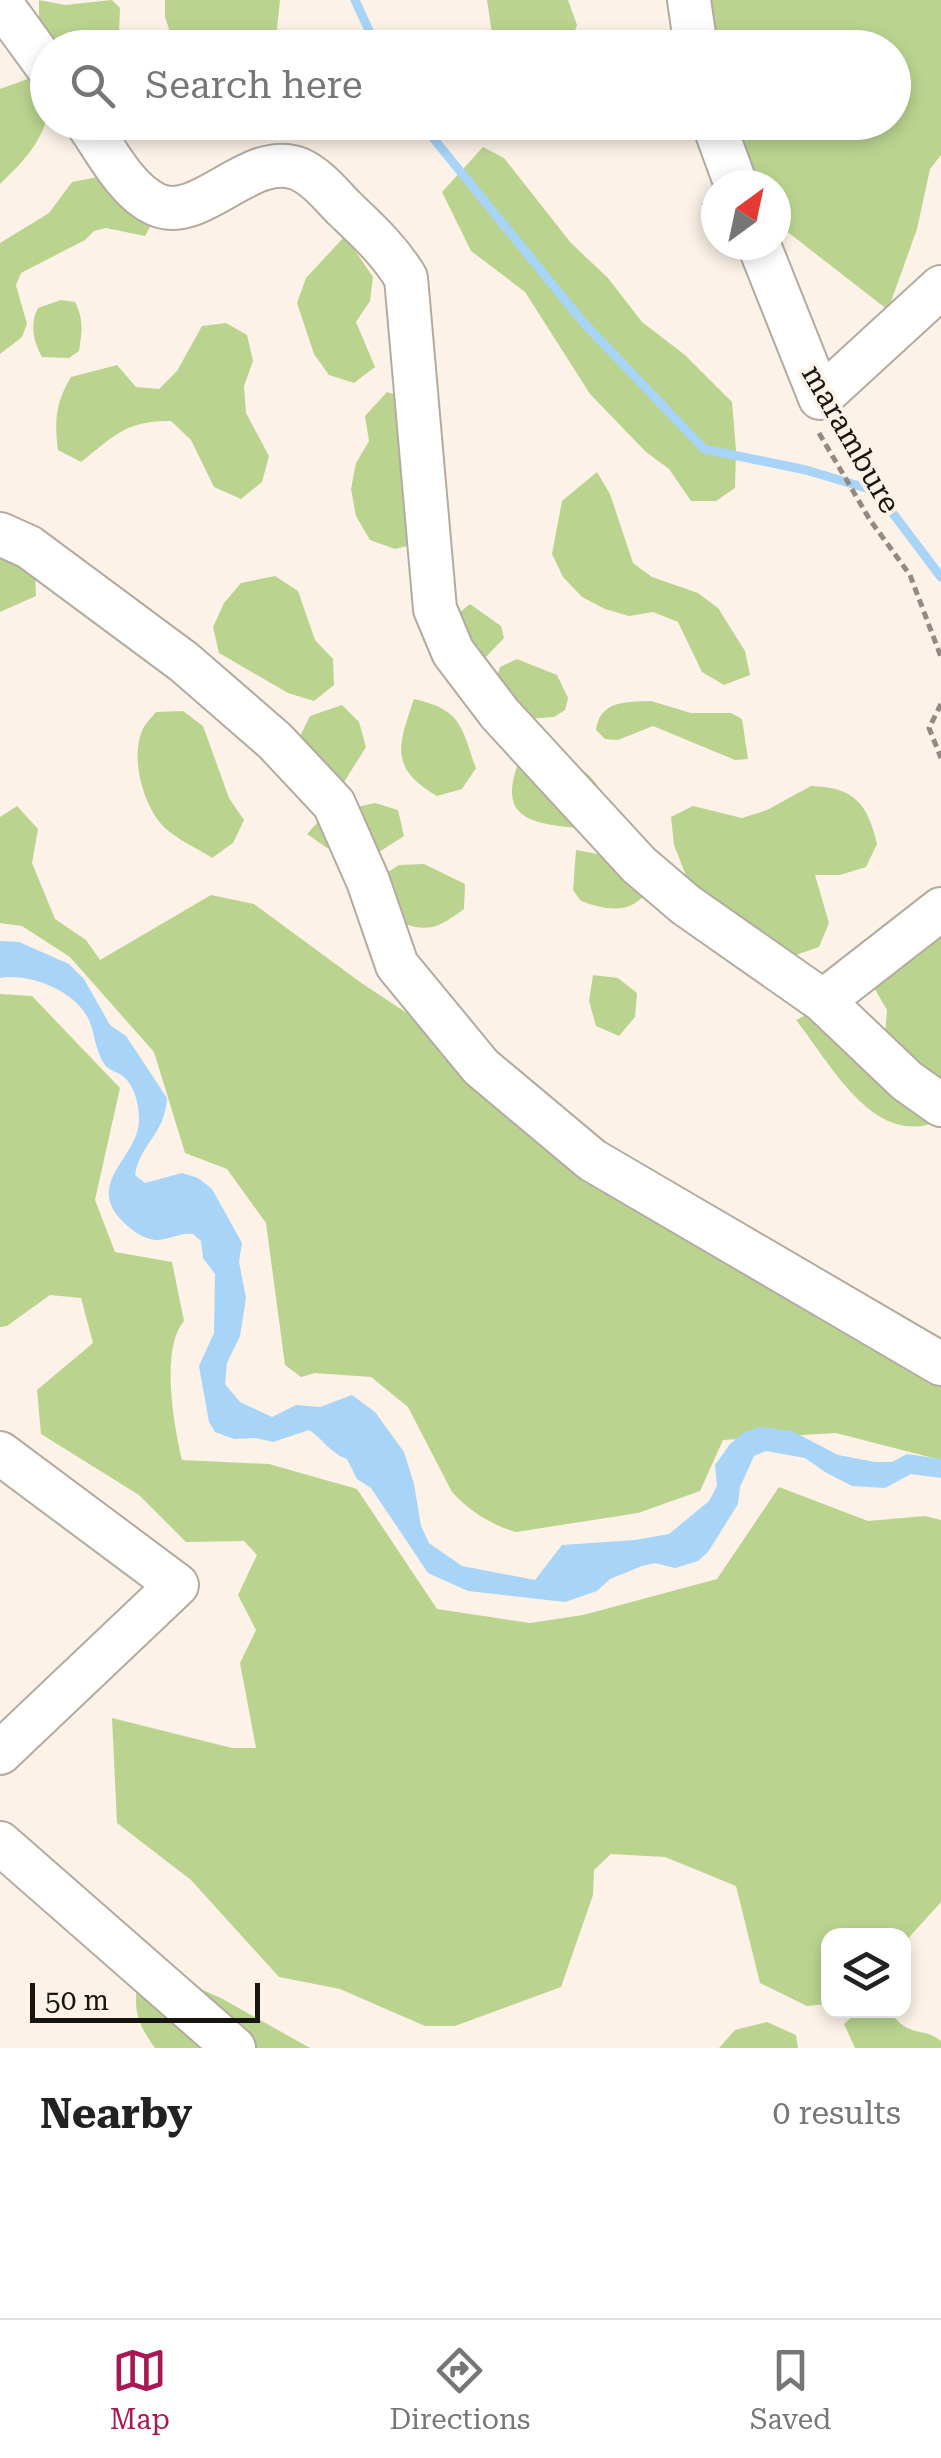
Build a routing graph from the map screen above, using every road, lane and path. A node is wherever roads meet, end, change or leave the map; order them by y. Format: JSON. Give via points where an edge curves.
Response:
{"nodes":[{"id":1,"x":689,"y":0,"type":"edge"},
{"id":2,"x":0,"y":2,"type":"edge"},
{"id":3,"x":693,"y":30,"type":"edge"},
{"id":4,"x":30,"y":43,"type":"edge"},
{"id":5,"x":99,"y":140,"type":"edge"},
{"id":6,"x":720,"y":140,"type":"edge"},
{"id":7,"x":731,"y":170,"type":"edge"},
{"id":8,"x":765,"y":260,"type":"edge"},
{"id":9,"x":941,"y":287,"type":"edge"},
{"id":10,"x":814,"y":425,"type":"dead end"},
{"id":11,"x":0,"y":534,"type":"edge"},
{"id":12,"x":941,"y":657,"type":"edge"},
{"id":13,"x":941,"y":704,"type":"edge"},
{"id":14,"x":941,"y":758,"type":"edge"},
{"id":15,"x":941,"y":908,"type":"edge"},
{"id":16,"x":823,"y":1001,"type":"junction"},
{"id":17,"x":941,"y":1105,"type":"edge"},
{"id":18,"x":941,"y":1364,"type":"edge"},
{"id":19,"x":0,"y":1453,"type":"edge"},
{"id":20,"x":0,"y":1754,"type":"edge"},
{"id":21,"x":0,"y":1843,"type":"edge"},
{"id":22,"x":234,"y":2048,"type":"edge"}],
"edges":[{"from":1,"to":3,"type":"street"},
{"from":2,"to":4,"type":"street"},
{"from":5,"to":16,"type":"street","via":[[136,191],[156,205],[186,206],[248,175],[296,168],[391,252],[406,278],[435,609],[453,652],[500,714],[639,866]]},
{"from":6,"to":7,"type":"street"},
{"from":8,"to":9,"type":"street","via":[[820,398]]},
{"from":10,"to":12,"type":"path","name":"marambure","via":[[910,575]]},
{"from":11,"to":18,"type":"street","via":[[29,547],[184,662],[274,740],[334,804],[397,965],[481,1067],[592,1160]]},
{"from":13,"to":14,"type":"path","via":[[929,728]]},
{"from":15,"to":16,"type":"street"},
{"from":16,"to":17,"type":"street"},
{"from":19,"to":20,"type":"street","via":[[177,1584]]},
{"from":21,"to":22,"type":"street"}]}
